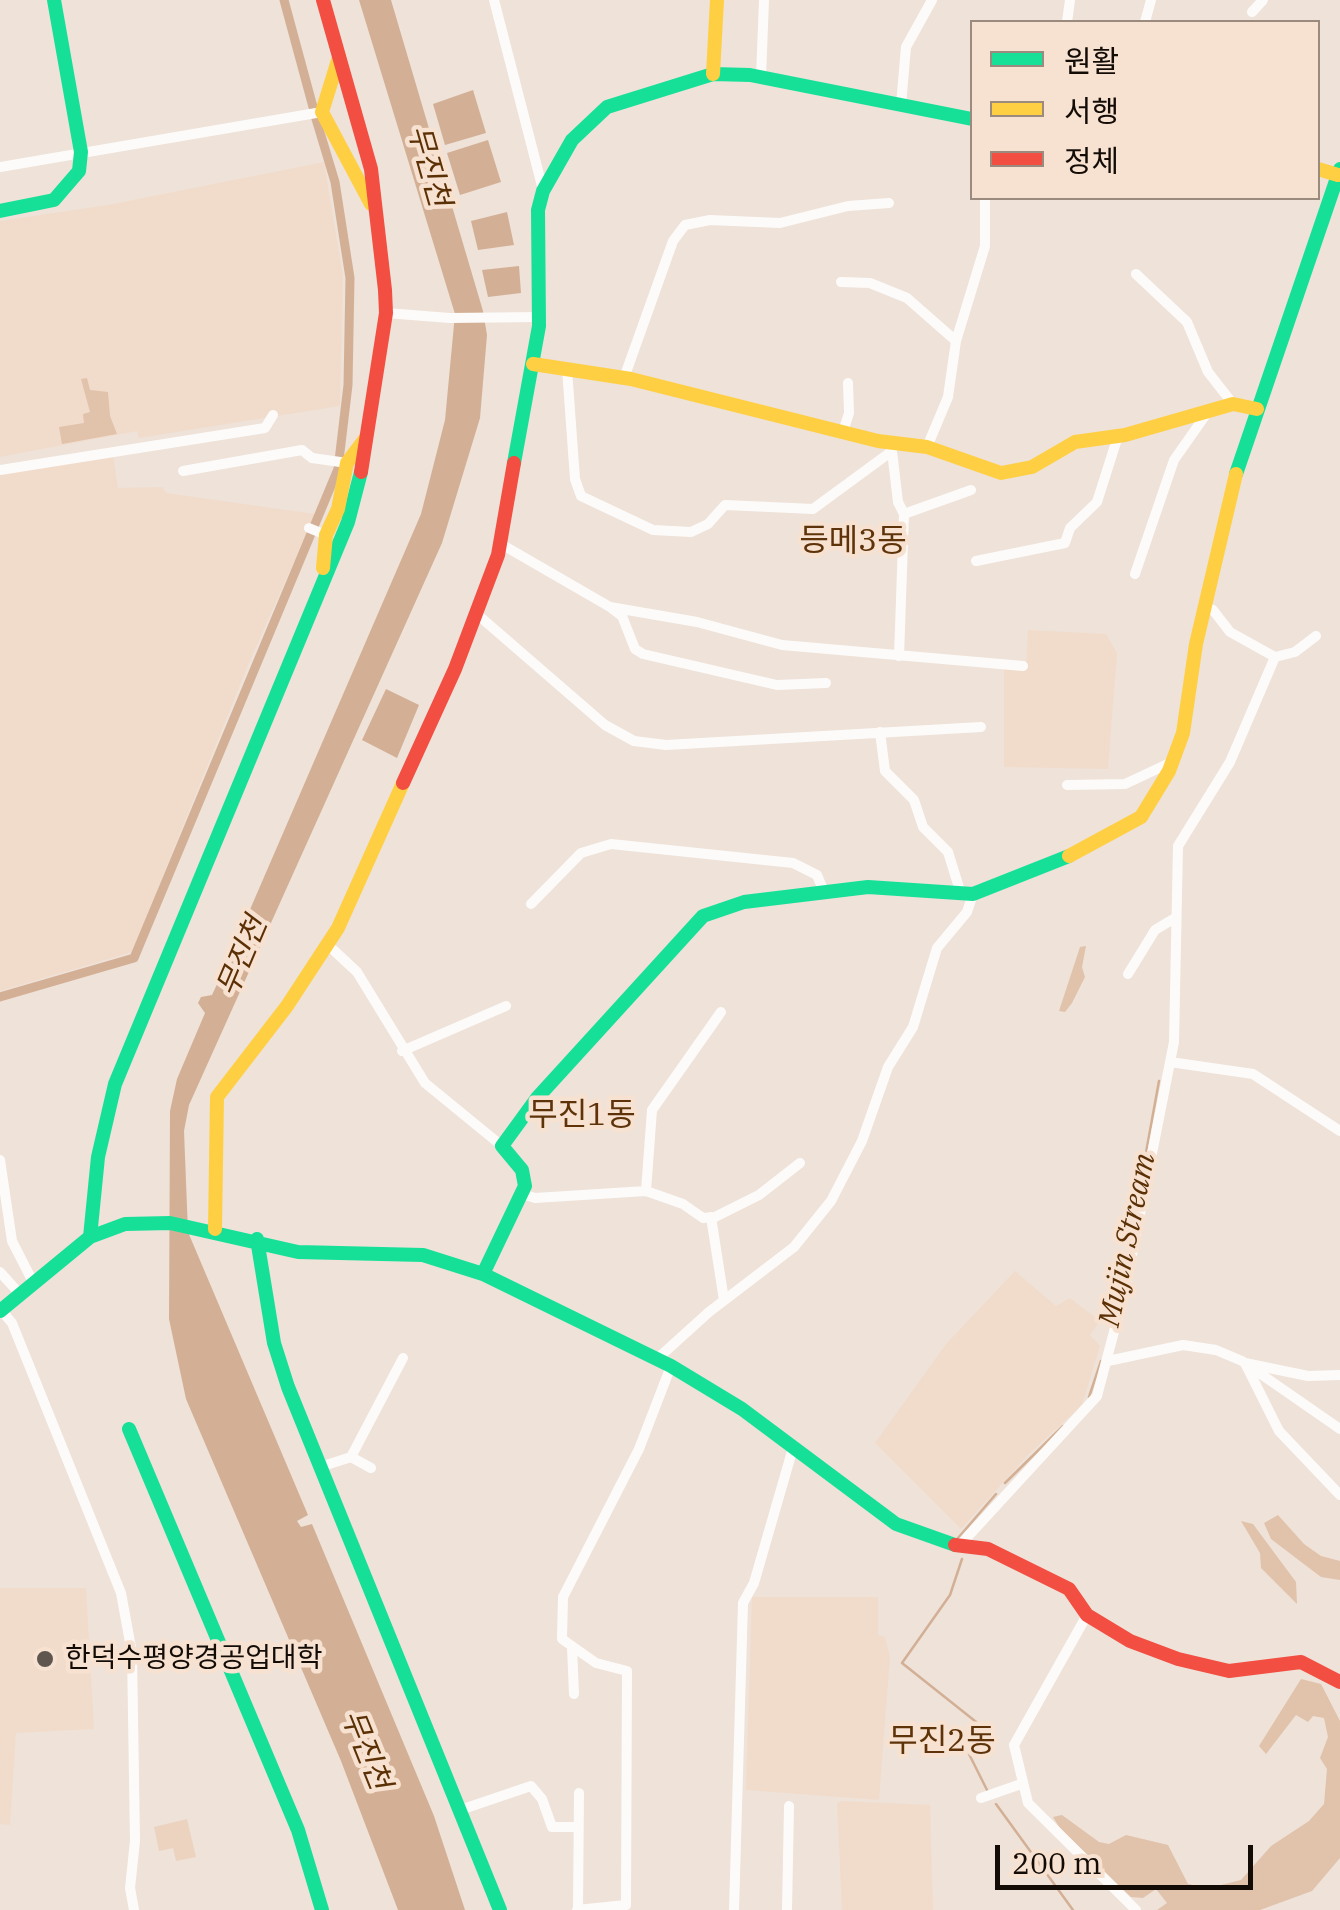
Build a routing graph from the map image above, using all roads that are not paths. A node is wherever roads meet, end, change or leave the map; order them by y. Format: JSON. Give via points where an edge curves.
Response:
{"nodes":[{"id":1,"x":54,"y":0,"type":"edge"},
{"id":2,"x":324,"y":0,"type":"edge"},
{"id":3,"x":494,"y":0,"type":"edge"},
{"id":4,"x":718,"y":0,"type":"edge"},
{"id":5,"x":764,"y":0,"type":"edge"},
{"id":6,"x":932,"y":0,"type":"edge"},
{"id":7,"x":1263,"y":0,"type":"edge"},
{"id":8,"x":1252,"y":12,"type":"dead end"},
{"id":9,"x":340,"y":57,"type":"junction"},
{"id":10,"x":713,"y":74,"type":"junction"},
{"id":11,"x":761,"y":78,"type":"junction"},
{"id":12,"x":901,"y":104,"type":"junction"},
{"id":13,"x":322,"y":112,"type":"junction"},
{"id":14,"x":970,"y":118,"type":"edge"},
{"id":15,"x":81,"y":152,"type":"junction"},
{"id":16,"x":0,"y":167,"type":"edge"},
{"id":17,"x":1339,"y":172,"type":"edge"},
{"id":18,"x":543,"y":191,"type":"junction"},
{"id":19,"x":985,"y":202,"type":"dead end"},
{"id":20,"x":889,"y":203,"type":"dead end"},
{"id":21,"x":374,"y":209,"type":"junction"},
{"id":22,"x":0,"y":211,"type":"edge"},
{"id":23,"x":1136,"y":274,"type":"dead end"},
{"id":24,"x":842,"y":282,"type":"dead end"},
{"id":25,"x":386,"y":313,"type":"junction"},
{"id":26,"x":539,"y":317,"type":"junction"},
{"id":27,"x":956,"y":341,"type":"junction"},
{"id":28,"x":534,"y":364,"type":"junction"},
{"id":29,"x":567,"y":369,"type":"junction"},
{"id":30,"x":624,"y":378,"type":"junction"},
{"id":31,"x":848,"y":383,"type":"dead end"},
{"id":32,"x":1233,"y":404,"type":"junction"},
{"id":33,"x":1211,"y":409,"type":"junction"},
{"id":34,"x":1257,"y":409,"type":"junction"},
{"id":35,"x":273,"y":415,"type":"dead end"},
{"id":36,"x":843,"y":432,"type":"junction"},
{"id":37,"x":368,"y":434,"type":"junction"},
{"id":38,"x":1118,"y":436,"type":"junction"},
{"id":39,"x":892,"y":447,"type":"junction"},
{"id":40,"x":926,"y":447,"type":"junction"},
{"id":41,"x":342,"y":462,"type":"junction"},
{"id":42,"x":0,"y":470,"type":"edge"},
{"id":43,"x":183,"y":471,"type":"dead end"},
{"id":44,"x":971,"y":490,"type":"dead end"},
{"id":45,"x":904,"y":514,"type":"junction"},
{"id":46,"x":309,"y":528,"type":"dead end"},
{"id":47,"x":324,"y":534,"type":"junction"},
{"id":48,"x":501,"y":544,"type":"junction"},
{"id":49,"x":976,"y":561,"type":"dead end"},
{"id":50,"x":1134,"y":574,"type":"dead end"},
{"id":51,"x":321,"y":586,"type":"junction"},
{"id":52,"x":1203,"y":606,"type":"junction"},
{"id":53,"x":610,"y":607,"type":"junction"},
{"id":54,"x":478,"y":615,"type":"junction"},
{"id":55,"x":1316,"y":636,"type":"dead end"},
{"id":56,"x":899,"y":656,"type":"junction"},
{"id":57,"x":1275,"y":657,"type":"junction"},
{"id":58,"x":1023,"y":666,"type":"dead end"},
{"id":59,"x":826,"y":683,"type":"dead end"},
{"id":60,"x":981,"y":726,"type":"dead end"},
{"id":61,"x":880,"y":732,"type":"junction"},
{"id":62,"x":1173,"y":761,"type":"junction"},
{"id":63,"x":1067,"y":786,"type":"dead end"},
{"id":64,"x":824,"y":892,"type":"junction"},
{"id":65,"x":967,"y":894,"type":"junction"},
{"id":66,"x":531,"y":904,"type":"dead end"},
{"id":67,"x":1175,"y":918,"type":"junction"},
{"id":68,"x":328,"y":945,"type":"junction"},
{"id":69,"x":1128,"y":974,"type":"dead end"},
{"id":70,"x":506,"y":1006,"type":"dead end"},
{"id":71,"x":721,"y":1012,"type":"dead end"},
{"id":72,"x":402,"y":1051,"type":"junction"},
{"id":73,"x":1170,"y":1062,"type":"junction"},
{"id":74,"x":1340,"y":1132,"type":"edge"},
{"id":75,"x":502,"y":1146,"type":"junction"},
{"id":76,"x":0,"y":1160,"type":"edge"},
{"id":77,"x":800,"y":1162,"type":"dead end"},
{"id":78,"x":646,"y":1192,"type":"junction"},
{"id":79,"x":522,"y":1194,"type":"junction"},
{"id":80,"x":711,"y":1217,"type":"junction"},
{"id":81,"x":214,"y":1229,"type":"junction"},
{"id":82,"x":90,"y":1237,"type":"junction"},
{"id":83,"x":257,"y":1239,"type":"junction"},
{"id":84,"x":0,"y":1273,"type":"edge"},
{"id":85,"x":483,"y":1274,"type":"junction"},
{"id":86,"x":33,"y":1282,"type":"junction"},
{"id":87,"x":18,"y":1293,"type":"junction"},
{"id":88,"x":724,"y":1300,"type":"junction"},
{"id":89,"x":0,"y":1310,"type":"edge"},
{"id":90,"x":403,"y":1358,"type":"dead end"},
{"id":91,"x":1108,"y":1361,"type":"junction"},
{"id":92,"x":664,"y":1363,"type":"junction"},
{"id":93,"x":1245,"y":1363,"type":"junction"},
{"id":94,"x":1340,"y":1375,"type":"edge"},
{"id":95,"x":129,"y":1428,"type":"dead end"},
{"id":96,"x":1340,"y":1428,"type":"edge"},
{"id":97,"x":794,"y":1448,"type":"junction"},
{"id":98,"x":351,"y":1457,"type":"junction"},
{"id":99,"x":320,"y":1467,"type":"junction"},
{"id":100,"x":371,"y":1468,"type":"dead end"},
{"id":101,"x":1340,"y":1495,"type":"edge"},
{"id":102,"x":958,"y":1546,"type":"junction"},
{"id":103,"x":1087,"y":1615,"type":"junction"},
{"id":104,"x":572,"y":1647,"type":"junction"},
{"id":105,"x":1340,"y":1682,"type":"edge"},
{"id":106,"x":574,"y":1694,"type":"dead end"},
{"id":107,"x":1021,"y":1784,"type":"junction"},
{"id":108,"x":579,"y":1793,"type":"dead end"},
{"id":109,"x":981,"y":1798,"type":"dead end"},
{"id":110,"x":789,"y":1806,"type":"dead end"},
{"id":111,"x":463,"y":1809,"type":"junction"},
{"id":112,"x":577,"y":1827,"type":"junction"},
{"id":113,"x":134,"y":1910,"type":"edge"},
{"id":114,"x":322,"y":1910,"type":"edge"},
{"id":115,"x":500,"y":1910,"type":"edge"},
{"id":116,"x":577,"y":1910,"type":"edge"},
{"id":117,"x":734,"y":1910,"type":"edge"},
{"id":118,"x":786,"y":1910,"type":"edge"},
{"id":119,"x":1136,"y":1910,"type":"edge"}],
"edges":[{"from":1,"to":15,"type":"street"},
{"from":2,"to":9,"type":"street"},
{"from":3,"to":18,"type":"street"},
{"from":4,"to":10,"type":"street"},
{"from":5,"to":11,"type":"street"},
{"from":6,"to":12,"type":"street","via":[[906,47]]},
{"from":7,"to":8,"type":"street"},
{"from":9,"to":13,"type":"street"},
{"from":9,"to":21,"type":"street"},
{"from":10,"to":11,"type":"street"},
{"from":10,"to":18,"type":"street","via":[[607,107],[582,126]]},
{"from":11,"to":12,"type":"street"},
{"from":12,"to":14,"type":"street"},
{"from":13,"to":15,"type":"street"},
{"from":13,"to":21,"type":"street"},
{"from":15,"to":16,"type":"street"},
{"from":15,"to":22,"type":"street","via":[[78,171],[54,200]]},
{"from":17,"to":34,"type":"street"},
{"from":18,"to":26,"type":"street","via":[[536,238]]},
{"from":19,"to":27,"type":"street","via":[[985,246]]},
{"from":20,"to":30,"type":"street","via":[[780,224],[710,220],[686,226],[672,242]]},
{"from":21,"to":25,"type":"street"},
{"from":23,"to":32,"type":"street","via":[[1186,322],[1208,372]]},
{"from":24,"to":27,"type":"street","via":[[870,282],[906,298]]},
{"from":25,"to":26,"type":"street"},
{"from":25,"to":37,"type":"street"},
{"from":26,"to":28,"type":"street"},
{"from":27,"to":40,"type":"street","via":[[948,397]]},
{"from":28,"to":29,"type":"street"},
{"from":28,"to":48,"type":"street"},
{"from":29,"to":30,"type":"street"},
{"from":29,"to":39,"type":"street","via":[[581,496],[653,530],[691,532],[725,504],[812,510]]},
{"from":30,"to":36,"type":"street"},
{"from":31,"to":36,"type":"street"},
{"from":32,"to":33,"type":"street"},
{"from":32,"to":34,"type":"street"},
{"from":33,"to":38,"type":"street"},
{"from":33,"to":50,"type":"street","via":[[1174,460]]},
{"from":34,"to":52,"type":"street"},
{"from":35,"to":42,"type":"street","via":[[265,428],[25,460]]},
{"from":36,"to":39,"type":"street"},
{"from":37,"to":41,"type":"street"},
{"from":37,"to":51,"type":"street","via":[[348,522]]},
{"from":38,"to":40,"type":"street","via":[[1075,442],[1032,467],[1001,473]]},
{"from":38,"to":49,"type":"street","via":[[1097,502],[1070,528],[1065,543]]},
{"from":39,"to":40,"type":"street"},
{"from":39,"to":45,"type":"street"},
{"from":41,"to":43,"type":"street","via":[[302,450]]},
{"from":41,"to":47,"type":"street","via":[[338,509]]},
{"from":44,"to":45,"type":"street"},
{"from":45,"to":56,"type":"street"},
{"from":46,"to":47,"type":"street"},
{"from":47,"to":51,"type":"street"},
{"from":48,"to":53,"type":"street"},
{"from":48,"to":54,"type":"street"},
{"from":51,"to":82,"type":"street","via":[[115,1084],[98,1157]]},
{"from":52,"to":57,"type":"street","via":[[1230,632]]},
{"from":52,"to":62,"type":"street","via":[[1187,716]]},
{"from":53,"to":56,"type":"street","via":[[782,646]]},
{"from":53,"to":59,"type":"street","via":[[642,654],[776,686]]},
{"from":54,"to":61,"type":"street","via":[[605,725],[634,741]]},
{"from":54,"to":68,"type":"street"},
{"from":55,"to":57,"type":"street"},
{"from":56,"to":58,"type":"street"},
{"from":57,"to":67,"type":"street","via":[[1230,762],[1178,846]]},
{"from":60,"to":61,"type":"street"},
{"from":61,"to":65,"type":"street","via":[[885,770],[914,800]]},
{"from":62,"to":63,"type":"street","via":[[1125,784]]},
{"from":62,"to":65,"type":"street","via":[[1141,817],[1087,849]]},
{"from":64,"to":65,"type":"street","via":[[868,887]]},
{"from":64,"to":66,"type":"street","via":[[817,876],[793,863],[611,844],[581,853]]},
{"from":64,"to":75,"type":"street","via":[[722,906],[703,916],[536,1098]]},
{"from":65,"to":88,"type":"street","via":[[967,912],[937,948],[912,1028],[831,1201],[794,1247]]},
{"from":67,"to":69,"type":"street","via":[[1156,930]]},
{"from":67,"to":73,"type":"street","via":[[1178,1000]]},
{"from":68,"to":72,"type":"street","via":[[357,972]]},
{"from":68,"to":81,"type":"street","via":[[217,1096]]},
{"from":70,"to":72,"type":"street"},
{"from":71,"to":78,"type":"street","via":[[652,1110]]},
{"from":72,"to":75,"type":"street","via":[[425,1083]]},
{"from":73,"to":74,"type":"street","via":[[1252,1074]]},
{"from":73,"to":91,"type":"street"},
{"from":75,"to":79,"type":"street","via":[[526,1178]]},
{"from":76,"to":86,"type":"street","via":[[12,1240]]},
{"from":77,"to":80,"type":"street","via":[[759,1195]]},
{"from":78,"to":79,"type":"street"},
{"from":78,"to":80,"type":"street"},
{"from":79,"to":85,"type":"street"},
{"from":80,"to":88,"type":"street"},
{"from":81,"to":82,"type":"street","via":[[126,1224]]},
{"from":81,"to":83,"type":"street"},
{"from":82,"to":86,"type":"street"},
{"from":83,"to":85,"type":"street","via":[[326,1255],[423,1255]]},
{"from":83,"to":99,"type":"street","via":[[274,1343]]},
{"from":84,"to":87,"type":"street"},
{"from":85,"to":92,"type":"street"},
{"from":86,"to":87,"type":"street"},
{"from":87,"to":89,"type":"street"},
{"from":88,"to":92,"type":"street"},
{"from":89,"to":113,"type":"street","via":[[18,1338],[121,1594],[132,1653]]},
{"from":90,"to":98,"type":"street"},
{"from":91,"to":93,"type":"street","via":[[1182,1345]]},
{"from":91,"to":102,"type":"street","via":[[1087,1412]]},
{"from":92,"to":97,"type":"street"},
{"from":92,"to":104,"type":"street","via":[[639,1450],[563,1597],[560,1629]]},
{"from":93,"to":94,"type":"street","via":[[1308,1376]]},
{"from":93,"to":96,"type":"street"},
{"from":93,"to":101,"type":"street","via":[[1279,1431]]},
{"from":95,"to":114,"type":"street","via":[[298,1830]]},
{"from":97,"to":102,"type":"street","via":[[896,1524]]},
{"from":97,"to":117,"type":"street","via":[[743,1604]]},
{"from":98,"to":99,"type":"street"},
{"from":98,"to":100,"type":"street"},
{"from":99,"to":111,"type":"street"},
{"from":102,"to":103,"type":"street","via":[[1017,1561],[1069,1590]]},
{"from":103,"to":105,"type":"street","via":[[1130,1641],[1207,1668],[1300,1662]]},
{"from":103,"to":107,"type":"street","via":[[1017,1736]]},
{"from":104,"to":106,"type":"street"},
{"from":104,"to":116,"type":"street","via":[[627,1670],[626,1905]]},
{"from":107,"to":109,"type":"street"},
{"from":107,"to":119,"type":"street","via":[[1028,1803]]},
{"from":108,"to":112,"type":"street"},
{"from":110,"to":118,"type":"street"},
{"from":111,"to":112,"type":"street","via":[[530,1786],[552,1828]]},
{"from":111,"to":115,"type":"street"},
{"from":112,"to":116,"type":"street"}]}
